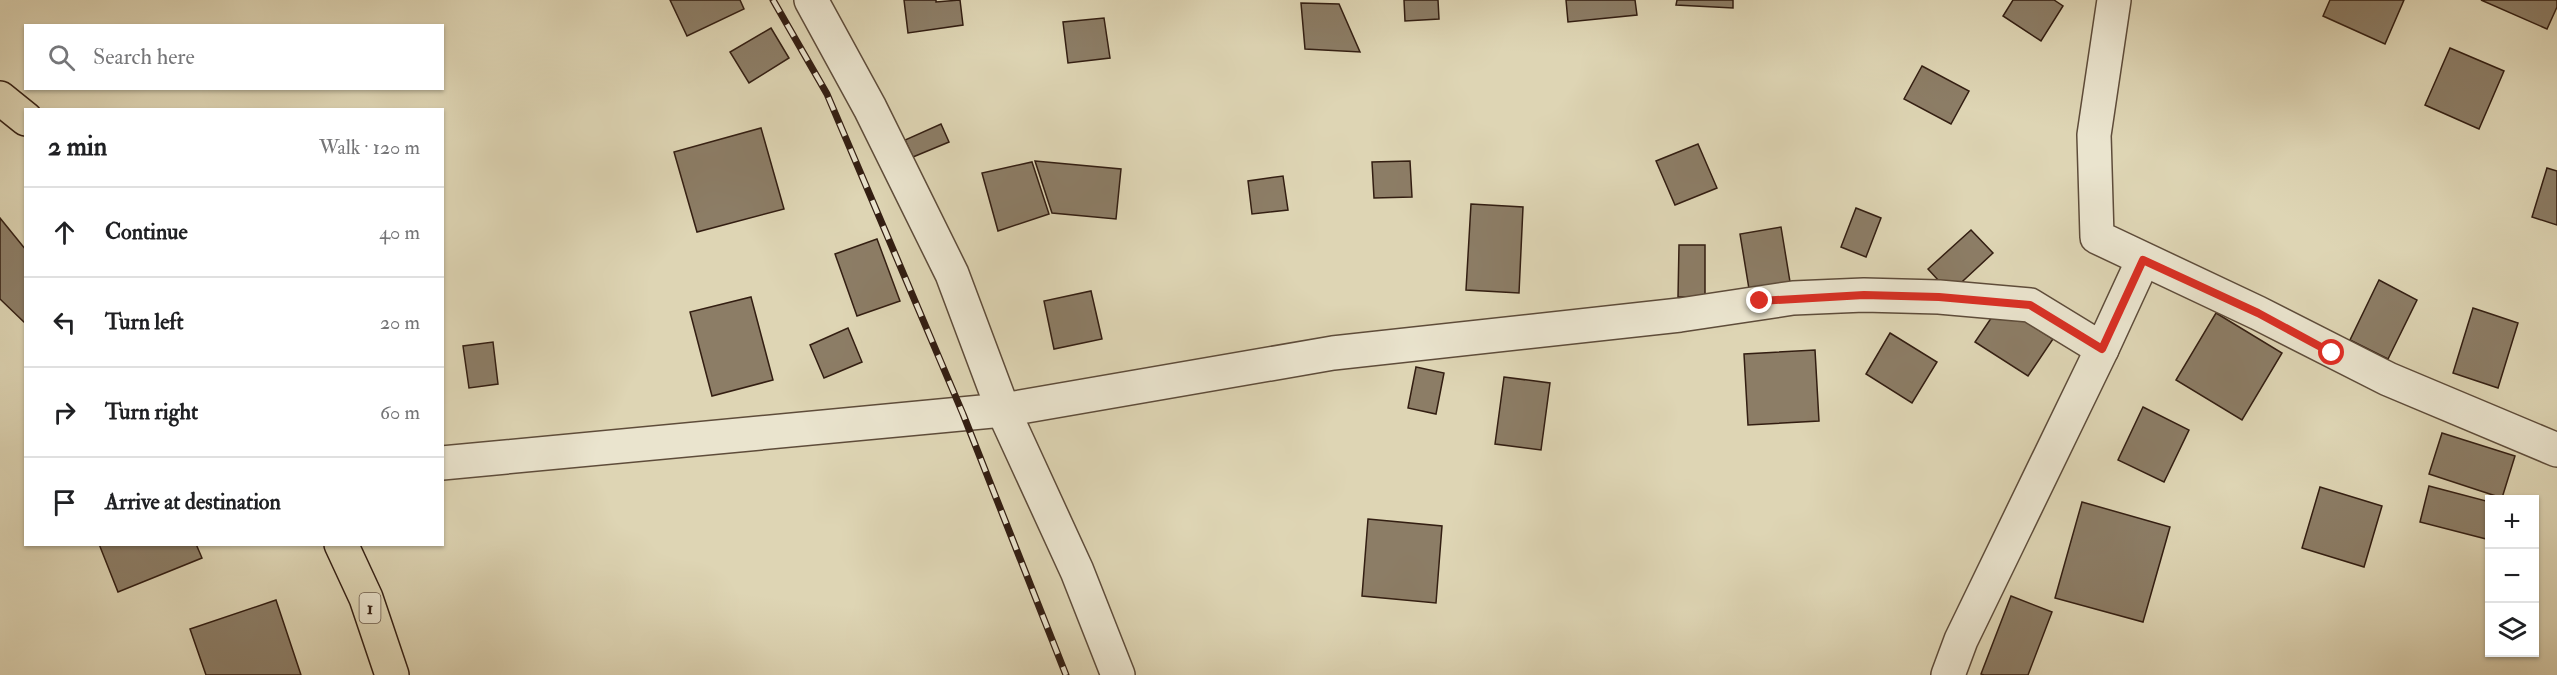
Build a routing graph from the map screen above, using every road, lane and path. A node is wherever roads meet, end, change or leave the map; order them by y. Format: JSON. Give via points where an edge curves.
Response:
{"nodes":[{"id":1,"x":812,"y":0,"type":"edge"},
{"id":2,"x":2114,"y":0,"type":"edge"},
{"id":3,"x":0,"y":98,"type":"edge"},
{"id":4,"x":24,"y":117,"type":"edge"},
{"id":5,"x":2143,"y":260,"type":"junction"},
{"id":6,"x":2102,"y":349,"type":"junction"},
{"id":7,"x":1003,"y":410,"type":"junction"},
{"id":8,"x":2557,"y":450,"type":"edge"},
{"id":9,"x":444,"y":463,"type":"edge"},
{"id":10,"x":341,"y":546,"type":"edge"},
{"id":11,"x":392,"y":675,"type":"edge"},
{"id":12,"x":1118,"y":675,"type":"edge"},
{"id":13,"x":1948,"y":675,"type":"edge"}],
"edges":[{"from":1,"to":7,"type":"street","via":[[952,274]]},
{"from":2,"to":5,"type":"street","via":[[2094,135],[2097,237]]},
{"from":3,"to":4,"type":"highway"},
{"from":5,"to":6,"type":"street"},
{"from":5,"to":8,"type":"street","via":[[2388,379]]},
{"from":6,"to":7,"type":"street","via":[[2030,305],[1939,297],[1793,298],[1680,315],[1334,353]]},
{"from":6,"to":13,"type":"street","via":[[1961,640]]},
{"from":7,"to":9,"type":"street"},
{"from":7,"to":12,"type":"street","via":[[1077,571]]},
{"from":10,"to":11,"type":"highway","number":"1","via":[[366,598]]}]}
